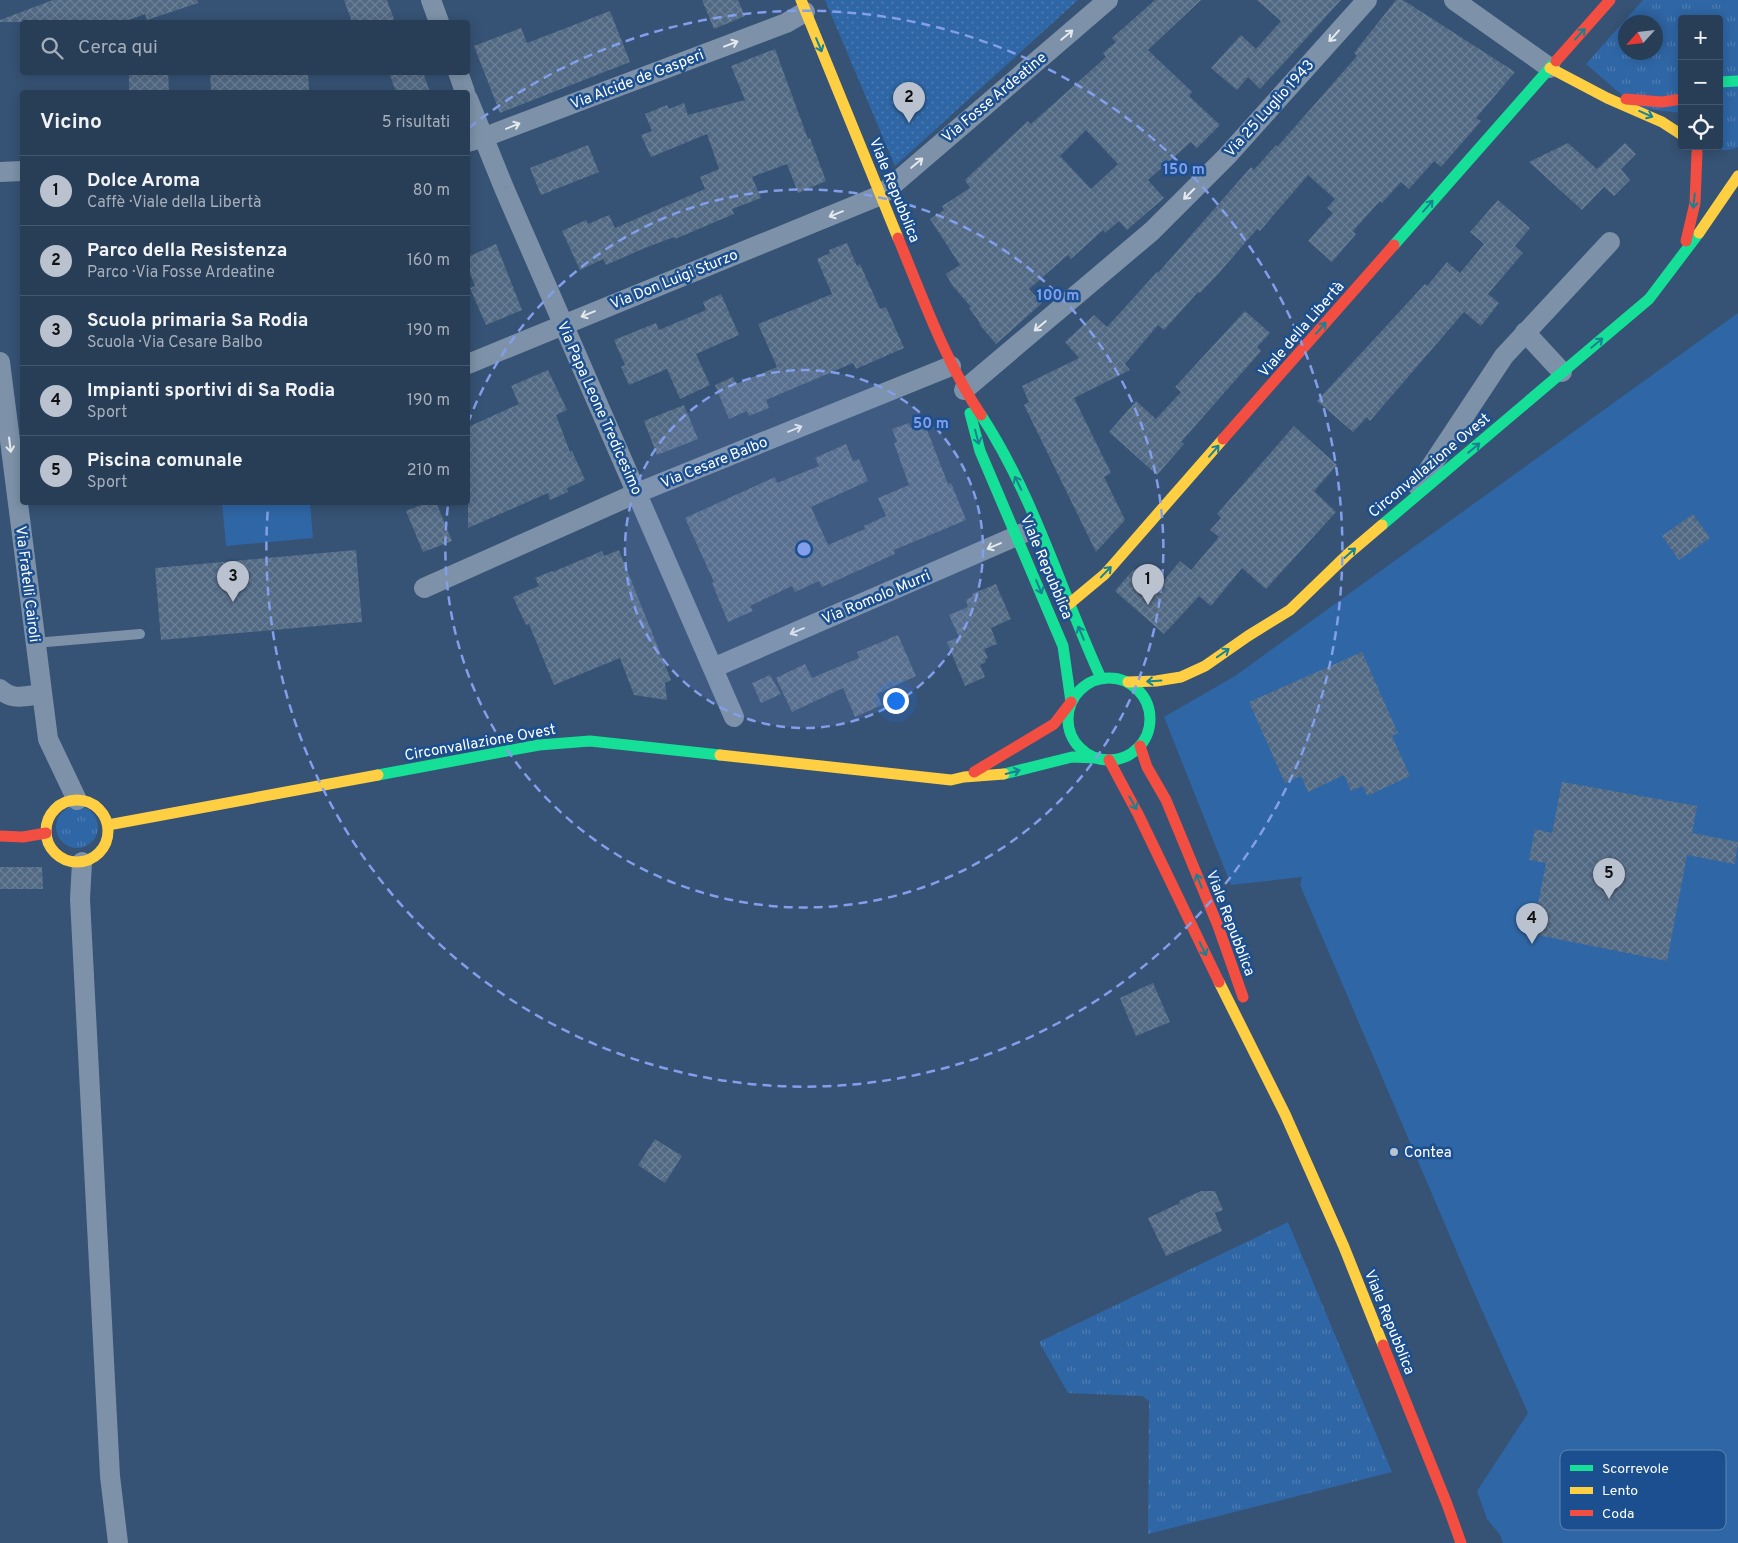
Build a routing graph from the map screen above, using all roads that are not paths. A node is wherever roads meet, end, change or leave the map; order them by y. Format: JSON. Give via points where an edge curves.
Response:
{"nodes":[{"id":1,"x":431,"y":0,"type":"edge"},
{"id":2,"x":1108,"y":0,"type":"edge"},
{"id":3,"x":1367,"y":0,"type":"edge"},
{"id":4,"x":1454,"y":0,"type":"edge"},
{"id":5,"x":1610,"y":0,"type":"edge"},
{"id":6,"x":803,"y":6,"type":"edge"},
{"id":7,"x":438,"y":20,"type":"edge"},
{"id":8,"x":1550,"y":68,"type":"junction"},
{"id":9,"x":459,"y":75,"type":"edge"},
{"id":10,"x":1736,"y":78,"type":"edge"},
{"id":11,"x":1723,"y":81,"type":"edge"},
{"id":12,"x":464,"y":90,"type":"edge"},
{"id":13,"x":1607,"y":98,"type":"junction"},
{"id":14,"x":1678,"y":100,"type":"edge"},
{"id":15,"x":470,"y":111,"type":"edge"},
{"id":16,"x":1678,"y":132,"type":"edge"},
{"id":17,"x":475,"y":140,"type":"edge"},
{"id":18,"x":1695,"y":150,"type":"edge"},
{"id":19,"x":1696,"y":150,"type":"edge"},
{"id":20,"x":1708,"y":162,"type":"dead end"},
{"id":21,"x":20,"y":171,"type":"edge"},
{"id":22,"x":0,"y":172,"type":"edge"},
{"id":23,"x":1738,"y":176,"type":"edge"},
{"id":24,"x":881,"y":195,"type":"junction"},
{"id":25,"x":1610,"y":242,"type":"dead end"},
{"id":26,"x":1682,"y":257,"type":"junction"},
{"id":27,"x":563,"y":324,"type":"junction"},
{"id":28,"x":1525,"y":332,"type":"junction"},
{"id":29,"x":0,"y":362,"type":"edge"},
{"id":30,"x":470,"y":363,"type":"edge"},
{"id":31,"x":951,"y":366,"type":"junction"},
{"id":32,"x":1562,"y":372,"type":"junction"},
{"id":33,"x":964,"y":390,"type":"junction"},
{"id":34,"x":637,"y":493,"type":"junction"},
{"id":35,"x":1406,"y":504,"type":"junction"},
{"id":36,"x":1039,"y":526,"type":"junction"},
{"id":37,"x":1018,"y":536,"type":"junction"},
{"id":38,"x":424,"y":588,"type":"dead end"},
{"id":39,"x":1069,"y":604,"type":"junction"},
{"id":40,"x":140,"y":634,"type":"dead end"},
{"id":41,"x":35,"y":644,"type":"junction"},
{"id":42,"x":713,"y":668,"type":"junction"},
{"id":43,"x":1101,"y":678,"type":"junction"},
{"id":44,"x":1128,"y":682,"type":"junction"},
{"id":45,"x":0,"y":690,"type":"edge"},
{"id":46,"x":42,"y":694,"type":"junction"},
{"id":47,"x":1070,"y":702,"type":"junction"},
{"id":48,"x":1160,"y":711,"type":"dead end"},
{"id":49,"x":734,"y":717,"type":"dead end"},
{"id":50,"x":1149,"y":728,"type":"junction"},
{"id":51,"x":1140,"y":746,"type":"junction"},
{"id":52,"x":1096,"y":758,"type":"junction"},
{"id":53,"x":1109,"y":760,"type":"junction"},
{"id":54,"x":964,"y":777,"type":"junction"},
{"id":55,"x":77,"y":800,"type":"junction"},
{"id":56,"x":108,"y":825,"type":"junction"},
{"id":57,"x":46,"y":833,"type":"junction"},
{"id":58,"x":0,"y":836,"type":"edge"},
{"id":59,"x":82,"y":862,"type":"junction"},
{"id":60,"x":1284,"y":1114,"type":"junction"},
{"id":61,"x":118,"y":1543,"type":"edge"},
{"id":62,"x":1460,"y":1543,"type":"edge"}],
"edges":[{"from":1,"to":7,"type":"street"},
{"from":24,"to":2,"type":"street","name":"Via Fosse Ardeatine","one_way":true},
{"from":3,"to":33,"type":"street","name":"Via 25 Luglio 1943","one_way":true,"via":[[1227,156],[1152,231]]},
{"from":4,"to":8,"type":"street"},
{"from":8,"to":5,"type":"street","name":"Viale della Libertà","one_way":true},
{"from":17,"to":6,"type":"street","name":"Via Alcide de Gasperi","one_way":true,"via":[[786,23]]},
{"from":6,"to":24,"type":"street","name":"Viale Repubblica","one_way":true},
{"from":8,"to":13,"type":"street"},
{"from":39,"to":8,"type":"street","name":"Viale della Libertà","one_way":true,"via":[[1105,574]]},
{"from":9,"to":12,"type":"street"},
{"from":10,"to":11,"type":"street"},
{"from":13,"to":14,"type":"street","via":[[1662,102]]},
{"from":13,"to":16,"type":"street","one_way":true},
{"from":15,"to":17,"type":"street","name":"Via Papa Leone Tredicesimo"},
{"from":17,"to":27,"type":"street","name":"Via Papa Leone Tredicesimo"},
{"from":18,"to":26,"type":"street","name":"Circonvallazione Ovest","one_way":true,"via":[[1695,204]]},
{"from":19,"to":20,"type":"street"},
{"from":21,"to":22,"type":"street"},
{"from":23,"to":26,"type":"street","name":"Circonvallazione Ovest"},
{"from":24,"to":27,"type":"street","name":"Via Don Luigi Sturzo","one_way":true},
{"from":24,"to":31,"type":"street","name":"Viale Repubblica"},
{"from":25,"to":28,"type":"street"},
{"from":32,"to":26,"type":"street","name":"Circonvallazione Ovest","one_way":true,"via":[[1649,298]]},
{"from":27,"to":30,"type":"street","name":"Via Don Luigi Sturzo"},
{"from":27,"to":34,"type":"street","name":"Via Papa Leone Tredicesimo"},
{"from":28,"to":32,"type":"street"},
{"from":28,"to":35,"type":"street","via":[[1504,356]]},
{"from":29,"to":41,"type":"street","name":"Via Fratelli Cairoli","one_way":true},
{"from":31,"to":33,"type":"street","name":"Viale Repubblica"},
{"from":34,"to":31,"type":"street","name":"Via Cesare Balbo","one_way":true},
{"from":35,"to":32,"type":"street","name":"Circonvallazione Ovest","one_way":true},
{"from":36,"to":33,"type":"street","name":"Viale Repubblica","one_way":true,"via":[[998,442]]},
{"from":33,"to":37,"type":"street","name":"Viale Repubblica","one_way":true,"via":[[980,451]]},
{"from":34,"to":38,"type":"street","name":"Via Cesare Balbo"},
{"from":34,"to":42,"type":"street","name":"Via Papa Leone Tredicesimo"},
{"from":35,"to":44,"type":"street","name":"Circonvallazione Ovest","via":[[1290,610],[1205,666],[1178,682]]},
{"from":36,"to":37,"type":"street","name":"Via Romolo Murri"},
{"from":36,"to":39,"type":"street","name":"Viale Repubblica"},
{"from":37,"to":42,"type":"street","name":"Via Romolo Murri","one_way":true},
{"from":37,"to":47,"type":"street","name":"Viale Repubblica","one_way":true,"via":[[1063,646]]},
{"from":43,"to":39,"type":"street","name":"Viale Repubblica","one_way":true},
{"from":40,"to":41,"type":"lane"},
{"from":41,"to":46,"type":"street","name":"Via Fratelli Cairoli"},
{"from":42,"to":49,"type":"street","name":"Via Papa Leone Tredicesimo"},
{"from":43,"to":44,"type":"street","via":[[1115,677]]},
{"from":43,"to":47,"type":"street","via":[[1088,682]]},
{"from":44,"to":50,"type":"street","via":[[1146,701],[1150,714]]},
{"from":45,"to":46,"type":"street","via":[[17,697]]},
{"from":46,"to":55,"type":"street","name":"Via Fratelli Cairoli","via":[[48,739]]},
{"from":47,"to":52,"type":"street","via":[[1068,729],[1074,742]]},
{"from":47,"to":54,"type":"street","via":[[1054,724]]},
{"from":48,"to":50,"type":"street"},
{"from":50,"to":51,"type":"street"},
{"from":51,"to":53,"type":"street","via":[[1123,758]]},
{"from":60,"to":51,"type":"street","name":"Viale Repubblica","one_way":true,"via":[[1218,926]]},
{"from":52,"to":53,"type":"street"},
{"from":54,"to":52,"type":"street","one_way":true,"via":[[1005,774],[1072,757]]},
{"from":53,"to":60,"type":"street","name":"Viale Repubblica","one_way":true},
{"from":54,"to":56,"type":"street","name":"Circonvallazione Ovest","via":[[951,780],[590,741],[539,745]]},
{"from":55,"to":56,"type":"street","via":[[97,807]]},
{"from":55,"to":57,"type":"street","via":[[63,804],[52,813]]},
{"from":56,"to":59,"type":"street","via":[[108,840],[101,852]]},
{"from":57,"to":58,"type":"street"},
{"from":57,"to":59,"type":"street","via":[[60,858]]},
{"from":59,"to":61,"type":"street","via":[[80,899],[110,1476]]},
{"from":60,"to":62,"type":"street","name":"Viale Repubblica","via":[[1347,1256],[1448,1504]]}]}
